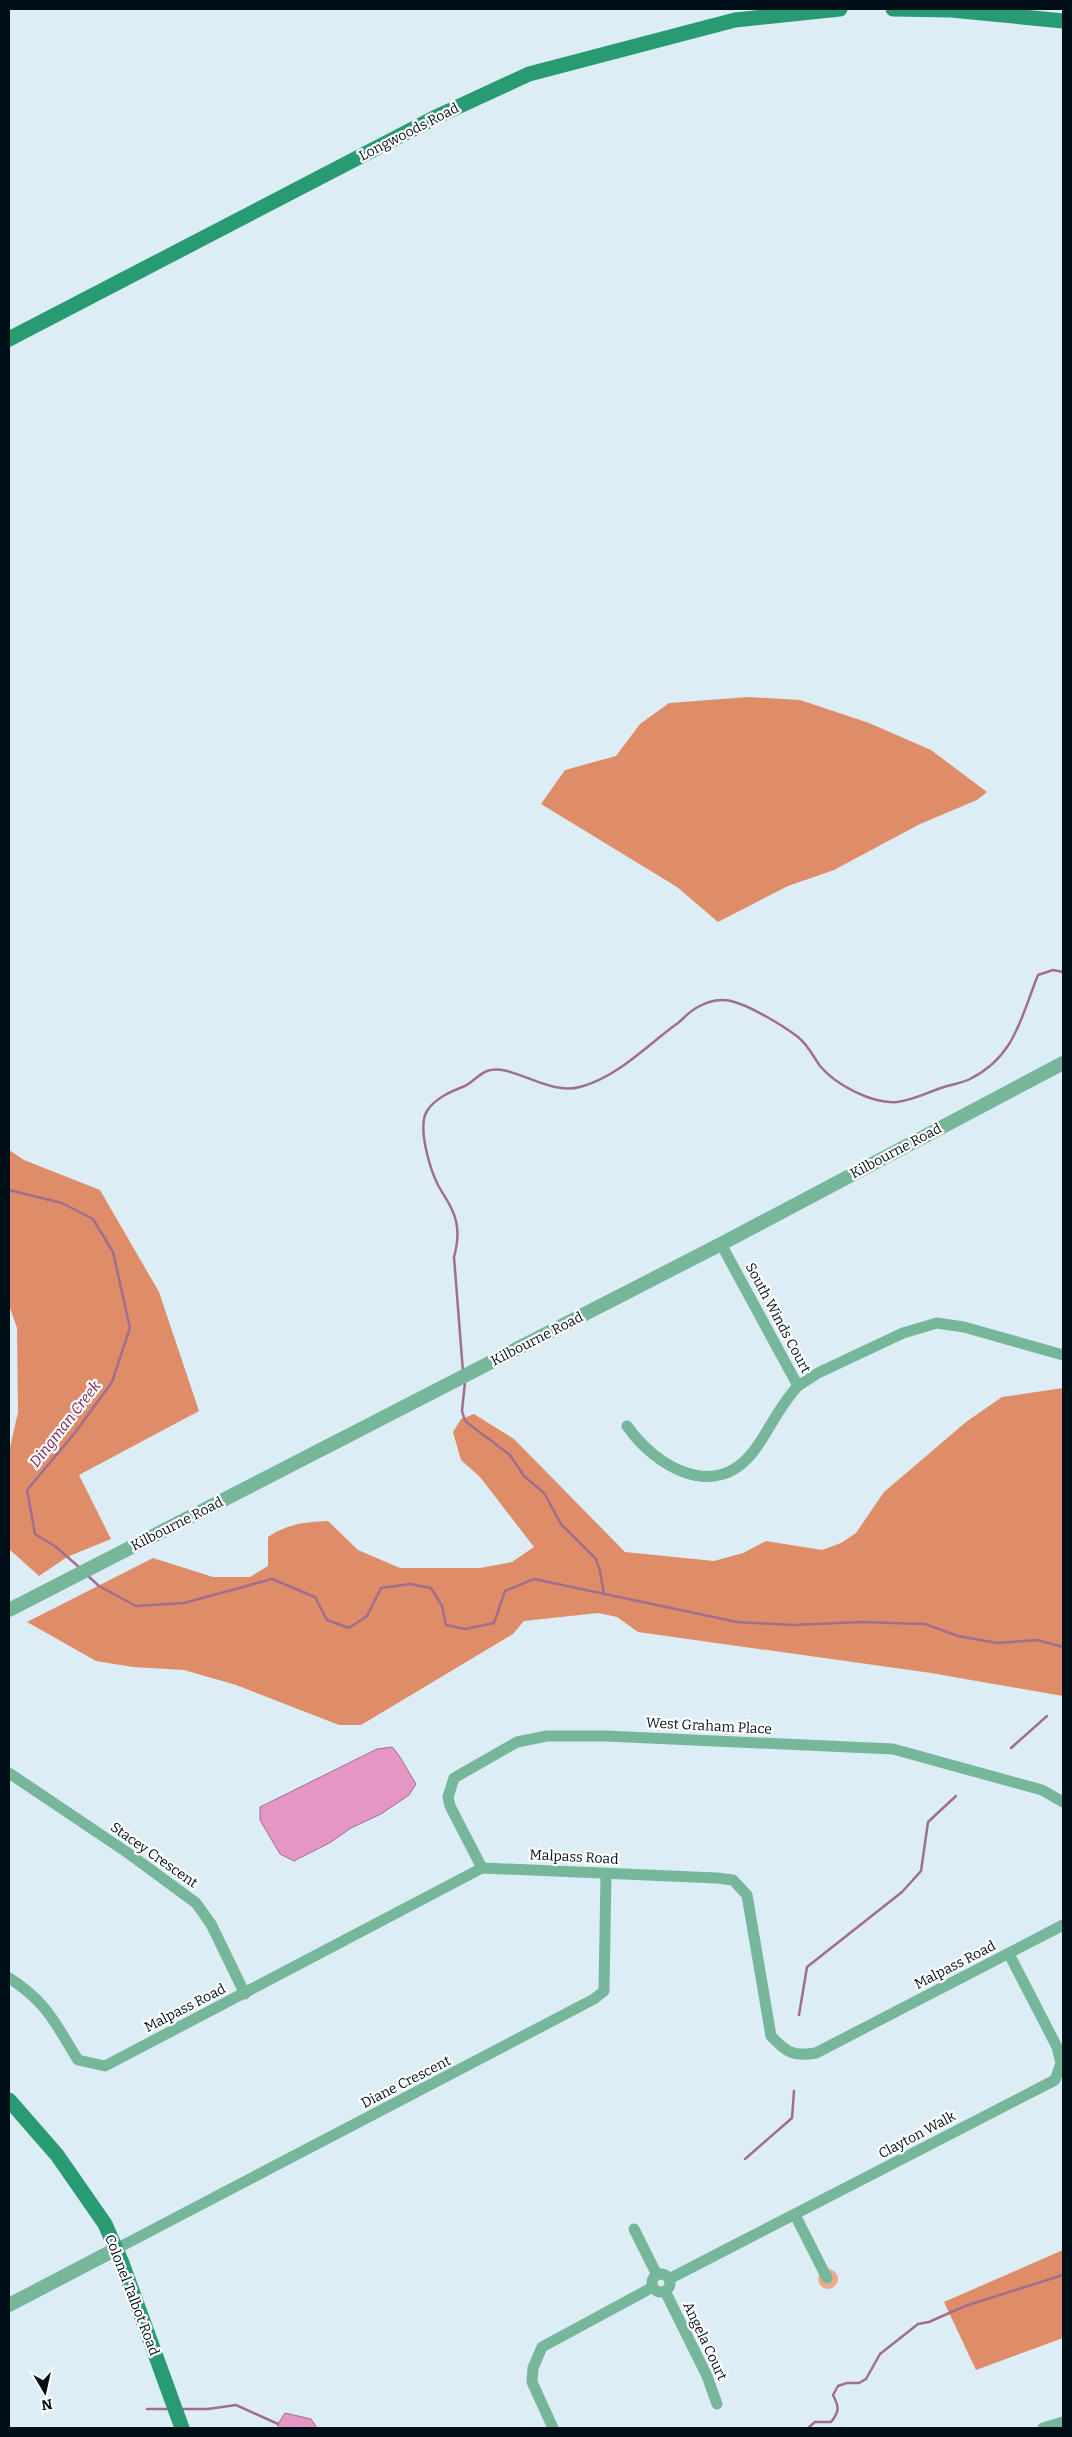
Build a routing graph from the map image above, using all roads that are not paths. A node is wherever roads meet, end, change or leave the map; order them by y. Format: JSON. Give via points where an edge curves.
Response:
{"nodes":[{"id":1,"x":840,"y":9,"type":"edge"},
{"id":2,"x":893,"y":9,"type":"edge"},
{"id":3,"x":951,"y":9,"type":"edge"},
{"id":4,"x":1063,"y":22,"type":"edge"},
{"id":5,"x":9,"y":338,"type":"edge"},
{"id":6,"x":1063,"y":1063,"type":"edge"},
{"id":7,"x":721,"y":1244,"type":"junction"},
{"id":8,"x":1063,"y":1355,"type":"edge"},
{"id":9,"x":798,"y":1386,"type":"junction"},
{"id":10,"x":627,"y":1426,"type":"dead end"},
{"id":11,"x":9,"y":1610,"type":"edge"},
{"id":12,"x":9,"y":1773,"type":"edge"},
{"id":13,"x":1063,"y":1802,"type":"edge"},
{"id":14,"x":482,"y":1868,"type":"junction"},
{"id":15,"x":606,"y":1874,"type":"junction"},
{"id":16,"x":1063,"y":1926,"type":"edge"},
{"id":17,"x":1009,"y":1954,"type":"junction"},
{"id":18,"x":9,"y":1978,"type":"edge"},
{"id":19,"x":245,"y":1994,"type":"junction"},
{"id":20,"x":9,"y":2100,"type":"edge"},
{"id":21,"x":795,"y":2215,"type":"junction"},
{"id":22,"x":634,"y":2229,"type":"dead end"},
{"id":23,"x":116,"y":2248,"type":"junction"},
{"id":24,"x":657,"y":2275,"type":"junction"},
{"id":25,"x":827,"y":2278,"type":"dead end"},
{"id":26,"x":669,"y":2279,"type":"junction"},
{"id":27,"x":653,"y":2287,"type":"junction"},
{"id":28,"x":665,"y":2291,"type":"junction"},
{"id":29,"x":9,"y":2305,"type":"edge"},
{"id":30,"x":717,"y":2404,"type":"dead end"},
{"id":31,"x":1063,"y":2422,"type":"edge"},
{"id":32,"x":182,"y":2428,"type":"edge"},
{"id":33,"x":553,"y":2428,"type":"edge"},
{"id":34,"x":1043,"y":2428,"type":"edge"}],
"edges":[{"from":1,"to":5,"type":"main road","name":"Longwoods Road","via":[[734,20],[529,74],[438,116]]},
{"from":2,"to":3,"type":"main road"},
{"from":3,"to":4,"type":"main road"},
{"from":6,"to":7,"type":"street","name":"Kilbourne Road"},
{"from":7,"to":9,"type":"street","name":"South Winds Court"},
{"from":7,"to":11,"type":"street","name":"Kilbourne Road"},
{"from":8,"to":9,"type":"street","via":[[964,1327],[937,1323],[903,1333],[818,1373]]},
{"from":9,"to":10,"type":"street","name":"South Winds Court","via":[[787,1397],[752,1453],[735,1468],[707,1478],[678,1471],[651,1454]]},
{"from":12,"to":19,"type":"street","name":"Stacey Crescent","via":[[196,1903],[211,1924]]},
{"from":13,"to":14,"type":"street","name":"West Graham Place","via":[[1042,1790],[893,1750],[547,1736],[517,1742],[454,1778],[448,1797],[450,1806]]},
{"from":14,"to":15,"type":"street","name":"Malpass Road"},
{"from":14,"to":19,"type":"street","name":"Malpass Road"},
{"from":15,"to":17,"type":"street","name":"Malpass Road","via":[[733,1880],[748,1894],[771,2036],[784,2049],[800,2056],[816,2053]]},
{"from":15,"to":23,"type":"street","name":"Diane Crescent","via":[[604,1991],[594,1999]]},
{"from":16,"to":17,"type":"street","name":"Malpass Road"},
{"from":17,"to":21,"type":"street","name":"Clayton Walk","via":[[1057,2047],[1061,2063],[1054,2080]]},
{"from":18,"to":19,"type":"street","name":"Malpass Road","via":[[45,2006],[78,2060],[105,2066]]},
{"from":20,"to":23,"type":"main road","name":"Colonel Talbot Road","via":[[57,2154],[105,2224]]},
{"from":21,"to":25,"type":"street"},
{"from":21,"to":26,"type":"street","name":"Clayton Walk"},
{"from":22,"to":24,"type":"street"},
{"from":23,"to":29,"type":"street"},
{"from":23,"to":32,"type":"main road","name":"Colonel Talbot Road"},
{"from":24,"to":26,"type":"street","via":[[664,2274]]},
{"from":24,"to":27,"type":"street","via":[[652,2280]]},
{"from":26,"to":28,"type":"street","via":[[670,2286]]},
{"from":27,"to":28,"type":"street","via":[[658,2292]]},
{"from":27,"to":33,"type":"street","via":[[542,2347],[533,2368],[532,2382]]},
{"from":28,"to":30,"type":"street","name":"Angela Court","via":[[707,2376]]},
{"from":31,"to":34,"type":"street"}]}
